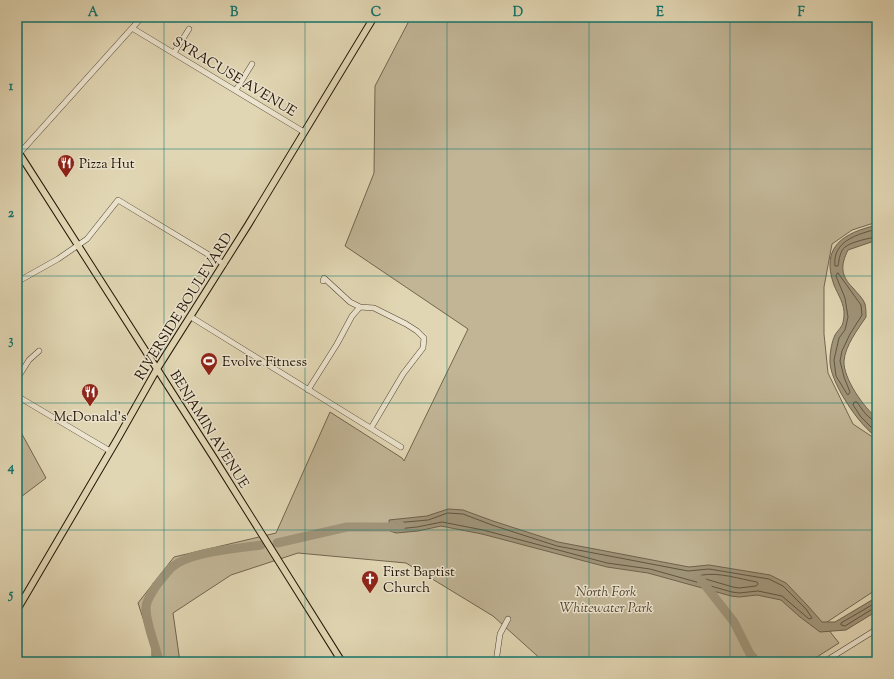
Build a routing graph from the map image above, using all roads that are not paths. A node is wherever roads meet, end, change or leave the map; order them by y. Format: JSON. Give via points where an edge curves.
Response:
{"nodes":[{"id":1,"x":142,"y":17,"type":"edge"},
{"id":2,"x":374,"y":17,"type":"edge"},
{"id":3,"x":132,"y":28,"type":"junction"},
{"id":4,"x":189,"y":29,"type":"dead end"},
{"id":5,"x":174,"y":53,"type":"junction"},
{"id":6,"x":252,"y":64,"type":"dead end"},
{"id":7,"x":236,"y":90,"type":"junction"},
{"id":8,"x":304,"y":132,"type":"junction"},
{"id":9,"x":18,"y":153,"type":"edge"},
{"id":10,"x":78,"y":245,"type":"junction"},
{"id":11,"x":224,"y":264,"type":"junction"},
{"id":12,"x":323,"y":281,"type":"dead end"},
{"id":13,"x":17,"y":282,"type":"edge"},
{"id":14,"x":360,"y":307,"type":"junction"},
{"id":15,"x":190,"y":317,"type":"junction"},
{"id":16,"x":38,"y":351,"type":"dead end"},
{"id":17,"x":157,"y":369,"type":"junction"},
{"id":18,"x":17,"y":379,"type":"edge"},
{"id":19,"x":308,"y":390,"type":"junction"},
{"id":20,"x":17,"y":396,"type":"edge"},
{"id":21,"x":371,"y":428,"type":"junction"},
{"id":22,"x":402,"y":447,"type":"dead end"},
{"id":23,"x":110,"y":451,"type":"junction"},
{"id":24,"x":17,"y":610,"type":"edge"},
{"id":25,"x":508,"y":619,"type":"dead end"},
{"id":26,"x":877,"y":629,"type":"edge"},
{"id":27,"x":342,"y":662,"type":"edge"},
{"id":28,"x":496,"y":662,"type":"edge"},
{"id":29,"x":824,"y":662,"type":"edge"}],
"edges":[{"from":1,"to":3,"type":"street"},
{"from":2,"to":8,"type":"main road","name":"RIVERSIDE BOULEVARD"},
{"from":3,"to":5,"type":"street","name":"SYRACUSE AVENUE"},
{"from":3,"to":9,"type":"street"},
{"from":4,"to":5,"type":"street"},
{"from":5,"to":7,"type":"street","name":"SYRACUSE AVENUE"},
{"from":6,"to":7,"type":"street"},
{"from":7,"to":8,"type":"street","name":"SYRACUSE AVENUE"},
{"from":8,"to":11,"type":"main road","name":"RIVERSIDE BOULEVARD"},
{"from":9,"to":10,"type":"main road","name":"BENJAMIN AVENUE"},
{"from":10,"to":11,"type":"street","via":[[87,239],[118,200]]},
{"from":10,"to":13,"type":"street"},
{"from":10,"to":17,"type":"main road","name":"BENJAMIN AVENUE"},
{"from":11,"to":15,"type":"main road","name":"RIVERSIDE BOULEVARD"},
{"from":12,"to":14,"type":"street","via":[[324,278],[350,302]]},
{"from":14,"to":19,"type":"street","via":[[352,316]]},
{"from":14,"to":21,"type":"street","via":[[374,308],[406,324],[424,338],[423,348],[403,374]]},
{"from":15,"to":17,"type":"main road","name":"RIVERSIDE BOULEVARD"},
{"from":15,"to":19,"type":"street"},
{"from":16,"to":18,"type":"street"},
{"from":17,"to":23,"type":"main road","name":"RIVERSIDE BOULEVARD"},
{"from":17,"to":27,"type":"main road","name":"BENJAMIN AVENUE"},
{"from":19,"to":21,"type":"street"},
{"from":20,"to":23,"type":"street"},
{"from":21,"to":22,"type":"street"},
{"from":23,"to":24,"type":"main road","name":"RIVERSIDE BOULEVARD"},
{"from":25,"to":28,"type":"street","via":[[500,634]]},
{"from":26,"to":29,"type":"street"}]}
